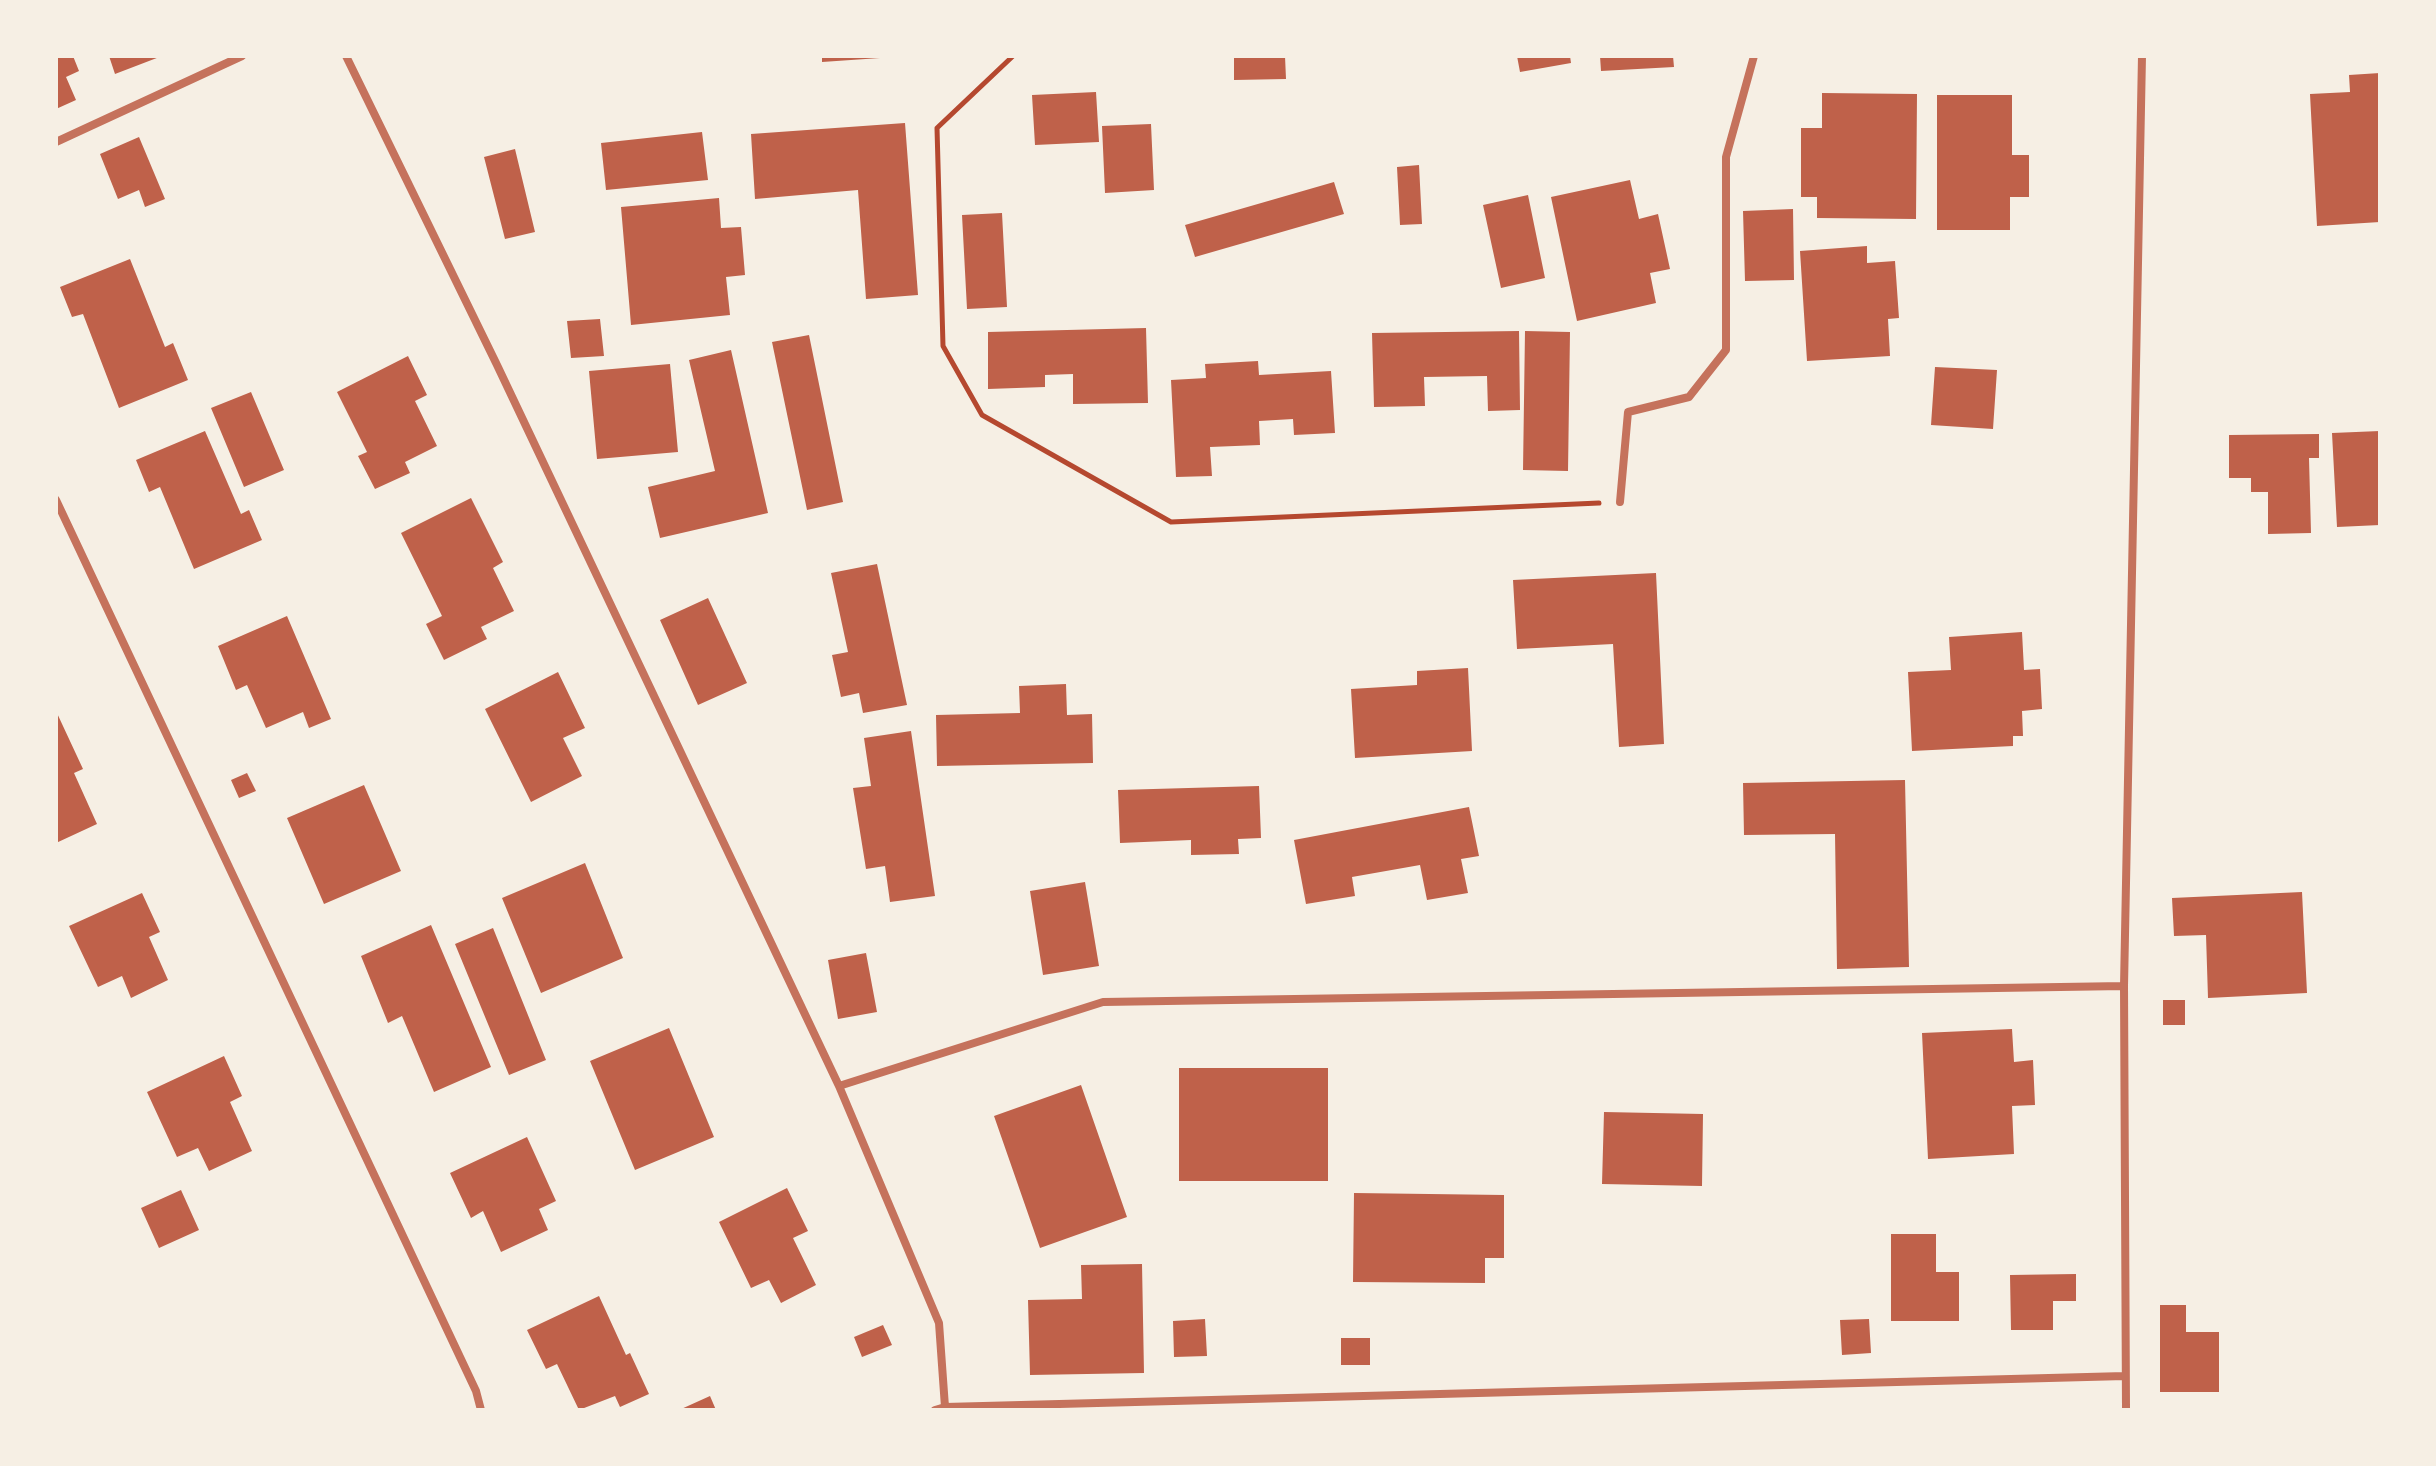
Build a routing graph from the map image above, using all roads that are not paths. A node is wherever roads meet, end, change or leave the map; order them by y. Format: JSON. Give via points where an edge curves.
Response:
{"nodes":[{"id":1,"x":242,"y":56,"type":"edge"},
{"id":2,"x":346,"y":56,"type":"edge"},
{"id":3,"x":1754,"y":56,"type":"edge"},
{"id":4,"x":2142,"y":56,"type":"edge"},
{"id":5,"x":56,"y":142,"type":"edge"},
{"id":6,"x":56,"y":500,"type":"edge"},
{"id":7,"x":1620,"y":502,"type":"road end"},
{"id":8,"x":2124,"y":986,"type":"junction"},
{"id":9,"x":839,"y":1086,"type":"junction"},
{"id":10,"x":2125,"y":1376,"type":"junction"},
{"id":11,"x":945,"y":1407,"type":"junction"},
{"id":12,"x":481,"y":1410,"type":"edge"},
{"id":13,"x":935,"y":1410,"type":"edge"},
{"id":14,"x":2126,"y":1410,"type":"edge"}],
"edges":[{"from":1,"to":5,"type":"street"},
{"from":2,"to":9,"type":"street"},
{"from":3,"to":7,"type":"street","via":[[1726,157],[1726,350],[1689,397],[1628,412]]},
{"from":4,"to":8,"type":"street"},
{"from":6,"to":12,"type":"street"},
{"from":8,"to":9,"type":"street","via":[[1103,1002]]},
{"from":8,"to":10,"type":"street"},
{"from":9,"to":11,"type":"street","via":[[939,1323]]},
{"from":10,"to":11,"type":"street"},
{"from":10,"to":14,"type":"street"},
{"from":11,"to":13,"type":"street"}]}
